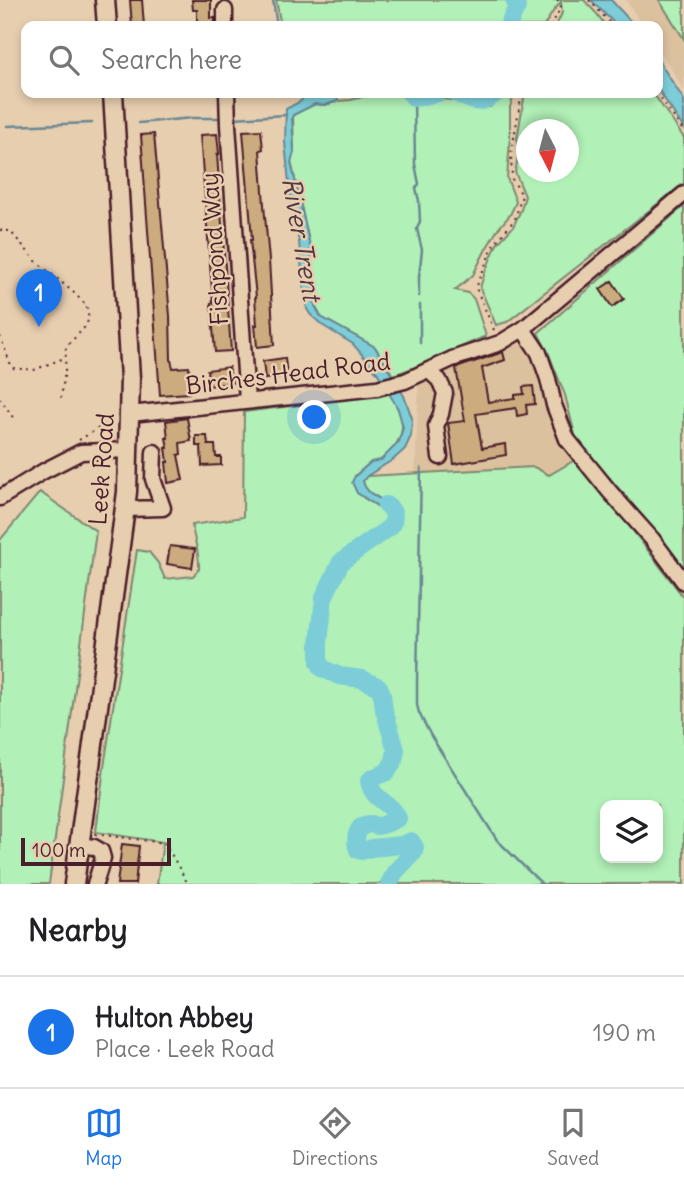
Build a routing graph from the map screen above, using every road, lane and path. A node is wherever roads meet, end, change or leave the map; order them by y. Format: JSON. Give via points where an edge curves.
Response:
{"nodes":[{"id":1,"x":105,"y":0,"type":"edge"},
{"id":2,"x":557,"y":0,"type":"edge"},
{"id":3,"x":589,"y":0,"type":"edge"},
{"id":4,"x":225,"y":10,"type":"dead end"},
{"id":5,"x":107,"y":21,"type":"edge"},
{"id":6,"x":225,"y":21,"type":"edge"},
{"id":7,"x":554,"y":21,"type":"edge"},
{"id":8,"x":608,"y":21,"type":"edge"},
{"id":9,"x":113,"y":98,"type":"edge"},
{"id":10,"x":227,"y":98,"type":"edge"},
{"id":11,"x":522,"y":98,"type":"edge"},
{"id":12,"x":660,"y":98,"type":"edge"},
{"id":13,"x":684,"y":132,"type":"edge"},
{"id":14,"x":684,"y":194,"type":"edge"},
{"id":15,"x":0,"y":229,"type":"edge"},
{"id":16,"x":523,"y":329,"type":"junction"},
{"id":17,"x":0,"y":336,"type":"edge"},
{"id":18,"x":500,"y":343,"type":"junction"},
{"id":19,"x":64,"y":358,"type":"junction"},
{"id":20,"x":429,"y":371,"type":"junction"},
{"id":21,"x":0,"y":398,"type":"edge"},
{"id":22,"x":61,"y":398,"type":"dead end"},
{"id":23,"x":247,"y":401,"type":"junction"},
{"id":24,"x":123,"y":416,"type":"junction"},
{"id":25,"x":13,"y":419,"type":"dead end"},
{"id":26,"x":81,"y":439,"type":"dead end"},
{"id":27,"x":130,"y":450,"type":"junction"},
{"id":28,"x":154,"y":452,"type":"dead end"},
{"id":29,"x":440,"y":457,"type":"dead end"},
{"id":30,"x":0,"y":498,"type":"edge"},
{"id":31,"x":125,"y":509,"type":"junction"},
{"id":32,"x":684,"y":582,"type":"edge"},
{"id":33,"x":80,"y":839,"type":"junction"},
{"id":34,"x":74,"y":884,"type":"edge"},
{"id":35,"x":94,"y":884,"type":"edge"},
{"id":36,"x":188,"y":884,"type":"edge"}],
"edges":[{"from":1,"to":5,"type":"main road"},
{"from":2,"to":7,"type":"path","via":[[561,7]]},
{"from":3,"to":8,"type":"path"},
{"from":4,"to":6,"type":"street"},
{"from":9,"to":24,"type":"main road","name":"Leek Road","via":[[130,378]]},
{"from":10,"to":23,"type":"street","name":"Fishpond Way"},
{"from":11,"to":18,"type":"path","via":[[511,154],[512,179],[523,195],[515,219],[493,246],[476,288]]},
{"from":12,"to":13,"type":"path"},
{"from":14,"to":16,"type":"street","name":"Birches Head Road"},
{"from":15,"to":19,"type":"path","via":[[10,231],[86,305],[89,318],[65,347]]},
{"from":16,"to":18,"type":"street","name":"Birches Head Road"},
{"from":16,"to":32,"type":"street","via":[[540,354],[567,439]]},
{"from":17,"to":19,"type":"path","via":[[12,368],[34,370]]},
{"from":18,"to":20,"type":"street","name":"Birches Head Road"},
{"from":19,"to":22,"type":"path"},
{"from":20,"to":23,"type":"street","name":"Birches Head Road","via":[[377,388]]},
{"from":20,"to":29,"type":"street","via":[[445,393],[436,426]]},
{"from":21,"to":25,"type":"path"},
{"from":23,"to":24,"type":"street","name":"Birches Head Road"},
{"from":24,"to":26,"type":"path"},
{"from":24,"to":27,"type":"main road","name":"Leek Road"},
{"from":27,"to":30,"type":"street","via":[[81,452]]},
{"from":27,"to":31,"type":"main road","name":"Leek Road"},
{"from":28,"to":31,"type":"street","via":[[153,479],[163,508]]},
{"from":31,"to":33,"type":"main road","name":"Leek Road"},
{"from":33,"to":34,"type":"main road","name":"Leek Road"},
{"from":33,"to":35,"type":"street","via":[[101,851]]},
{"from":33,"to":36,"type":"path","via":[[165,843]]}]}
